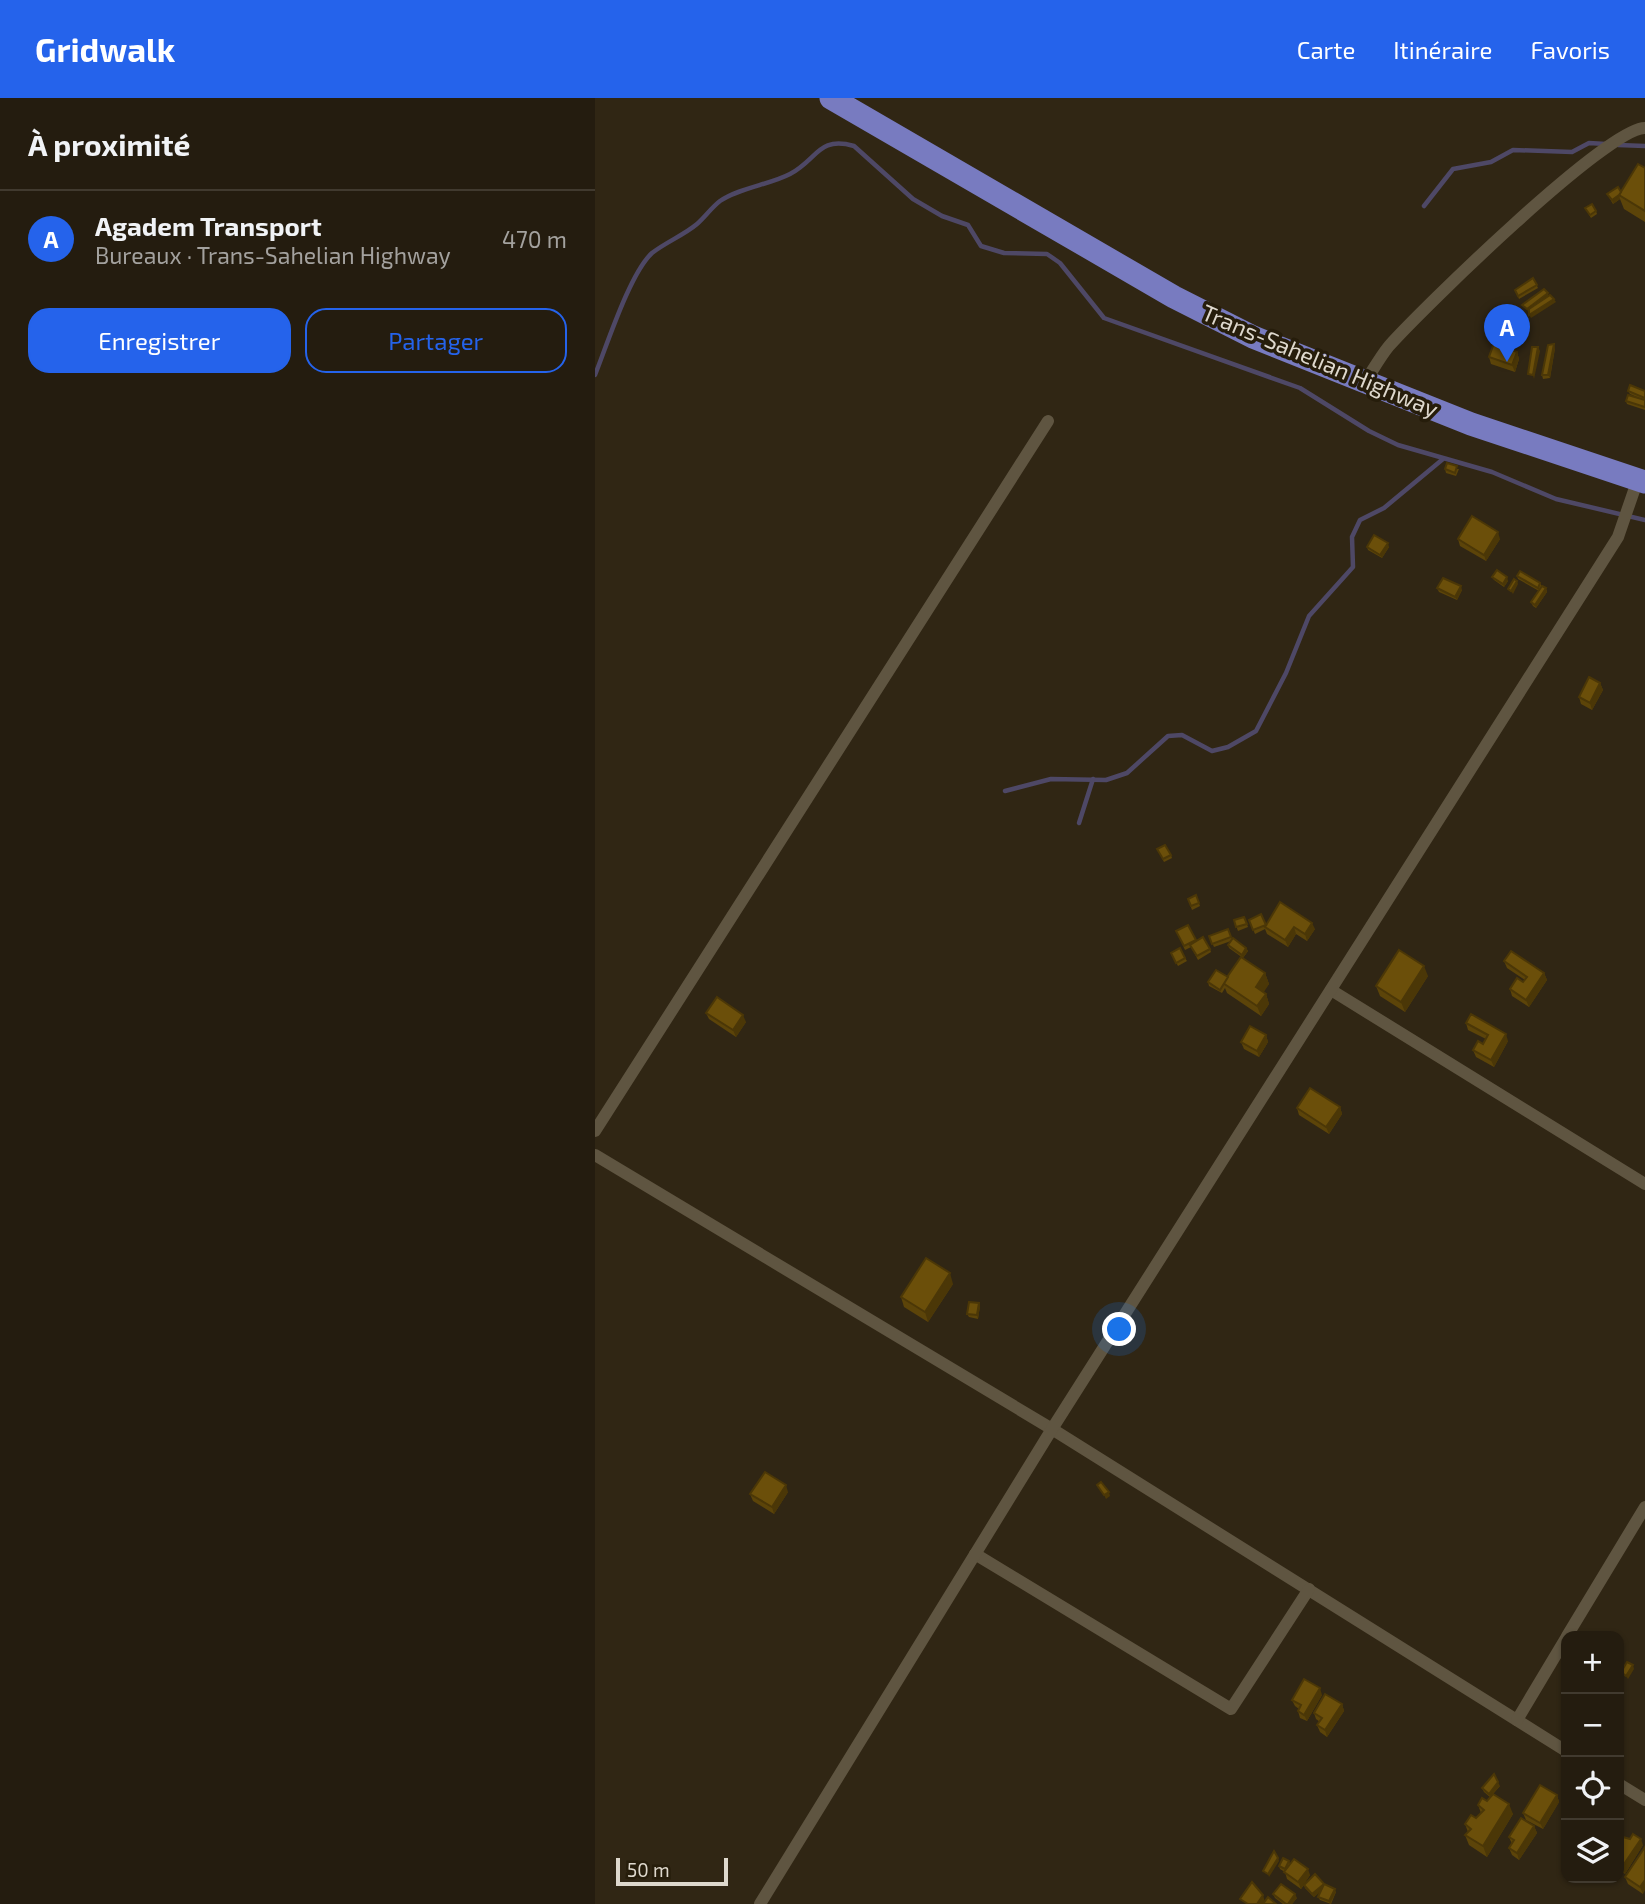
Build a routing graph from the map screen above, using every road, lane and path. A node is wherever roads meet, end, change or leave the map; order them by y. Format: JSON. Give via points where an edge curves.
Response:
{"nodes":[{"id":1,"x":831,"y":98,"type":"edge"},
{"id":2,"x":1645,"y":128,"type":"edge"},
{"id":3,"x":1365,"y":382,"type":"junction"},
{"id":4,"x":1048,"y":421,"type":"dead end"},
{"id":5,"x":1642,"y":481,"type":"edge"},
{"id":6,"x":1331,"y":990,"type":"junction"},
{"id":7,"x":595,"y":1131,"type":"edge"},
{"id":8,"x":595,"y":1155,"type":"edge"},
{"id":9,"x":1645,"y":1184,"type":"edge"},
{"id":10,"x":1052,"y":1429,"type":"junction"},
{"id":11,"x":1645,"y":1507,"type":"edge"},
{"id":12,"x":975,"y":1554,"type":"junction"},
{"id":13,"x":1308,"y":1589,"type":"junction"},
{"id":14,"x":1571,"y":1631,"type":"edge"},
{"id":15,"x":1561,"y":1647,"type":"edge"},
{"id":16,"x":1517,"y":1720,"type":"junction"},
{"id":17,"x":1561,"y":1748,"type":"edge"},
{"id":18,"x":1624,"y":1787,"type":"edge"},
{"id":19,"x":1645,"y":1800,"type":"edge"},
{"id":20,"x":760,"y":1904,"type":"edge"}],
"edges":[{"from":1,"to":3,"type":"highway","name":"Trans-Sahelian Highway","via":[[1209,316]]},
{"from":2,"to":3,"type":"street","via":[[1610,144],[1492,243],[1387,348]]},
{"from":3,"to":5,"type":"highway","name":"Trans-Sahelian Highway","via":[[1471,424]]},
{"from":4,"to":7,"type":"street"},
{"from":5,"to":6,"type":"street","via":[[1618,537]]},
{"from":6,"to":9,"type":"street"},
{"from":6,"to":10,"type":"street"},
{"from":8,"to":10,"type":"street"},
{"from":10,"to":12,"type":"street"},
{"from":10,"to":13,"type":"street"},
{"from":11,"to":14,"type":"street"},
{"from":12,"to":13,"type":"street","via":[[1231,1709]]},
{"from":12,"to":20,"type":"street"},
{"from":13,"to":16,"type":"street"},
{"from":15,"to":16,"type":"street"},
{"from":16,"to":17,"type":"street"},
{"from":18,"to":19,"type":"street"}]}
